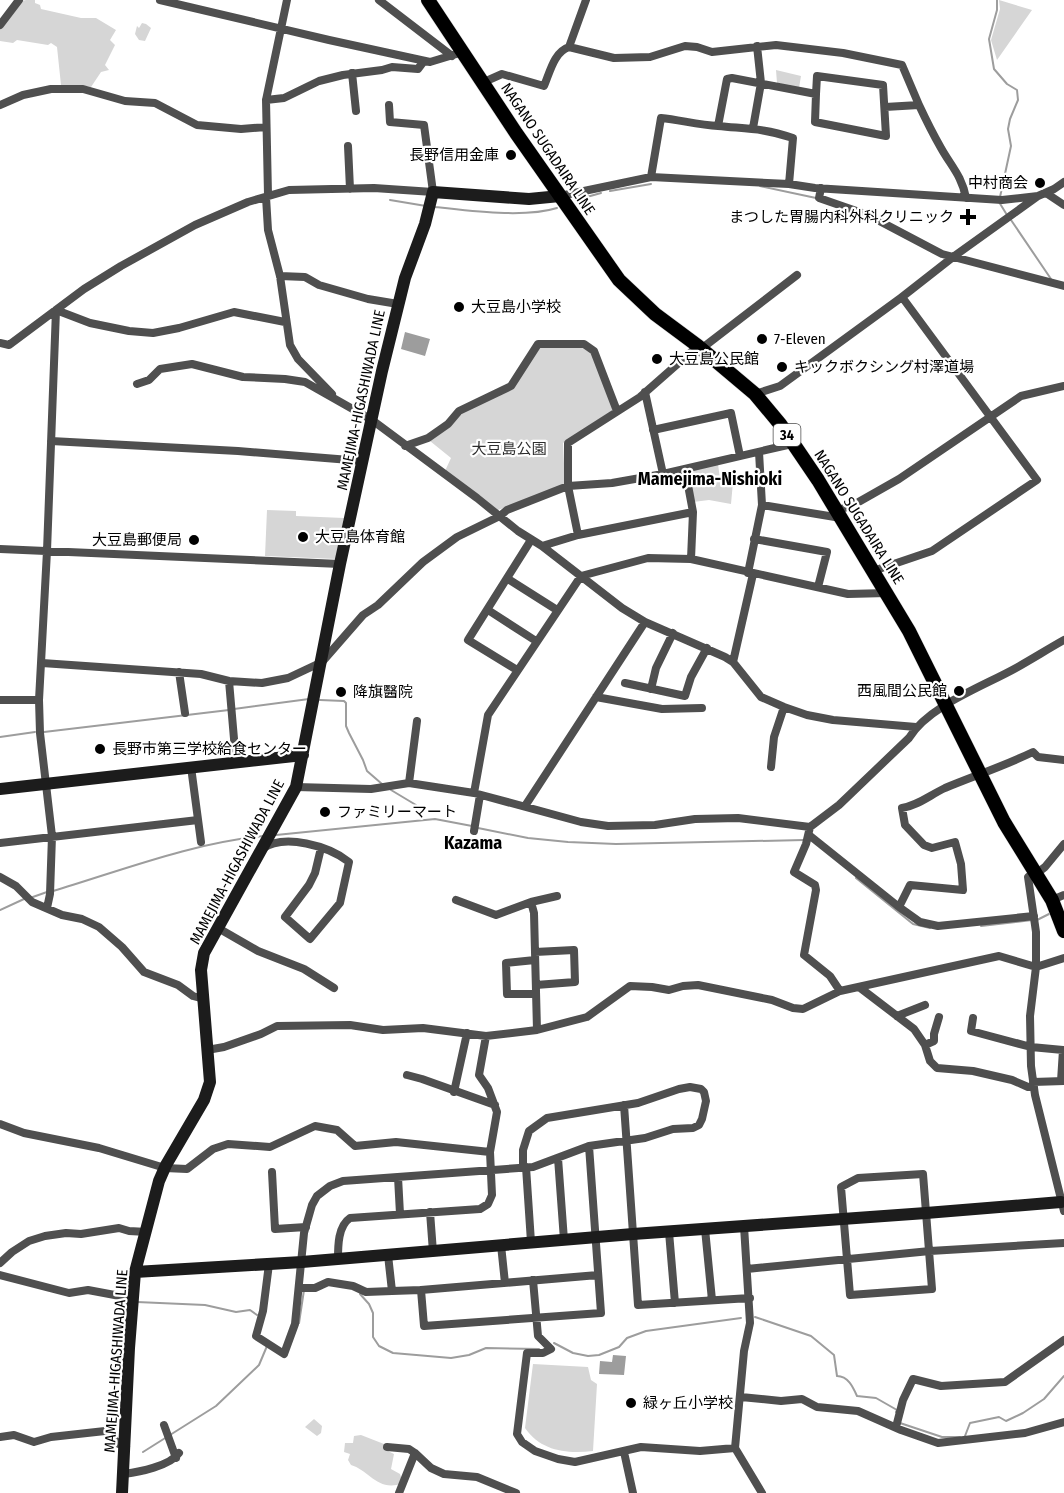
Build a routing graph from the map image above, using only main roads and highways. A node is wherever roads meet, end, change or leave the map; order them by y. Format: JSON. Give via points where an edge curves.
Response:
{"nodes":[{"id":1,"x":428,"y":0,"type":"edge"},
{"id":2,"x":560,"y":196,"type":"junction"},
{"id":3,"x":303,"y":755,"type":"junction"},
{"id":4,"x":0,"y":789,"type":"edge"},
{"id":5,"x":1058,"y":898,"type":"edge"},
{"id":6,"x":1064,"y":931,"type":"edge"},
{"id":7,"x":1063,"y":1206,"type":"edge"},
{"id":8,"x":135,"y":1272,"type":"junction"},
{"id":9,"x":122,"y":1493,"type":"edge"}],
"edges":[{"from":1,"to":2,"type":"main road","name":"NAGANO SUGADAIRA LINE","number":"34","via":[[457,54],[484,82]]},
{"from":2,"to":3,"type":"main road","name":"MAMEJIMA-HIGASHIWADA LINE","via":[[529,199],[433,192],[398,304],[340,564]]},
{"from":2,"to":5,"type":"main road","name":"NAGANO SUGADAIRA LINE","number":"34","via":[[619,280],[755,394],[780,424],[909,631],[1004,822],[1035,873]]},
{"from":3,"to":4,"type":"main road"},
{"from":3,"to":8,"type":"main road","name":"MAMEJIMA-HIGASHIWADA LINE","via":[[296,787],[204,953],[201,970],[210,1082],[159,1181]]},
{"from":5,"to":6,"type":"main road","name":"NAGANO SUGADAIRA LINE","number":"34"},
{"from":7,"to":8,"type":"main road"},
{"from":8,"to":9,"type":"main road","name":"MAMEJIMA-HIGASHIWADA LINE"}]}
